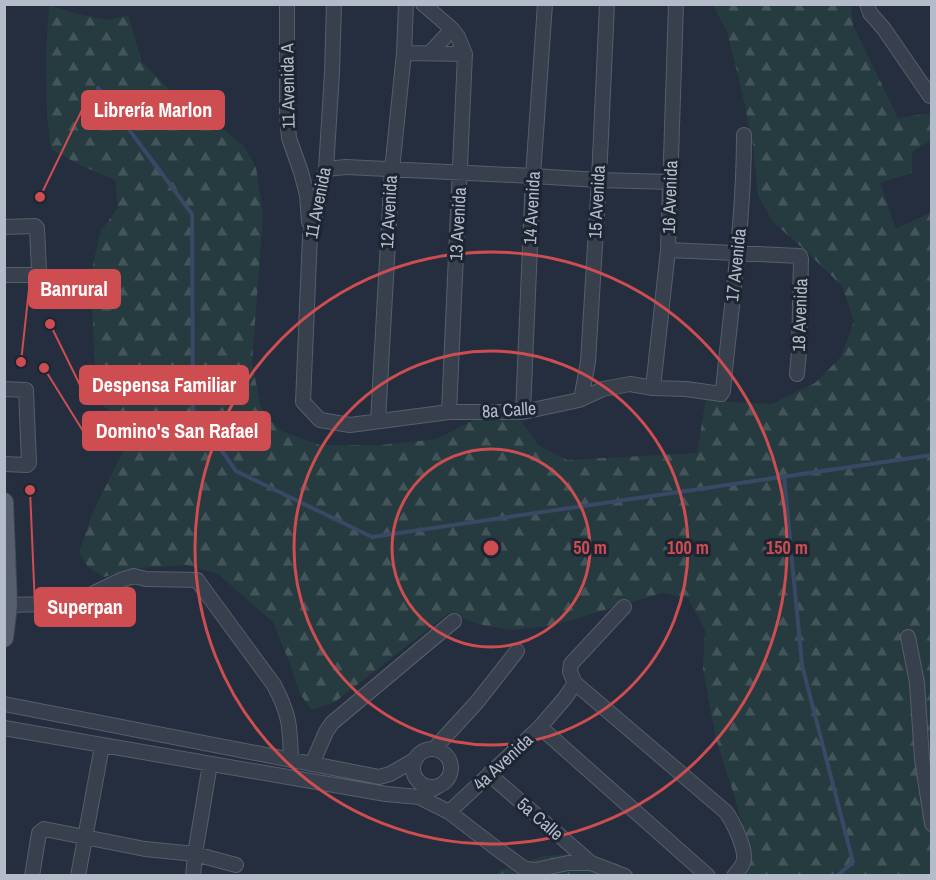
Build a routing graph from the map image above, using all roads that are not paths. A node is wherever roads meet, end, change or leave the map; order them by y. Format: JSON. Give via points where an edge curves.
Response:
{"nodes":[{"id":1,"x":287,"y":4,"type":"edge"},
{"id":2,"x":334,"y":4,"type":"edge"},
{"id":3,"x":406,"y":4,"type":"edge"},
{"id":4,"x":423,"y":4,"type":"edge"},
{"id":5,"x":545,"y":4,"type":"edge"},
{"id":6,"x":607,"y":4,"type":"edge"},
{"id":7,"x":676,"y":4,"type":"edge"},
{"id":8,"x":867,"y":4,"type":"edge"},
{"id":9,"x":455,"y":33,"type":"junction"},
{"id":10,"x":404,"y":53,"type":"junction"},
{"id":11,"x":430,"y":53,"type":"junction"},
{"id":12,"x":465,"y":54,"type":"junction"},
{"id":13,"x":930,"y":96,"type":"edge"},
{"id":14,"x":744,"y":135,"type":"dead end"},
{"id":15,"x":326,"y":170,"type":"junction"},
{"id":16,"x":392,"y":170,"type":"junction"},
{"id":17,"x":461,"y":173,"type":"junction"},
{"id":18,"x":533,"y":176,"type":"junction"},
{"id":19,"x":599,"y":180,"type":"junction"},
{"id":20,"x":671,"y":182,"type":"junction"},
{"id":21,"x":4,"y":227,"type":"edge"},
{"id":22,"x":310,"y":236,"type":"junction"},
{"id":23,"x":668,"y":250,"type":"junction"},
{"id":24,"x":737,"y":253,"type":"junction"},
{"id":25,"x":4,"y":275,"type":"edge"},
{"id":26,"x":797,"y":374,"type":"dead end"},
{"id":27,"x":653,"y":388,"type":"junction"},
{"id":28,"x":4,"y":389,"type":"edge"},
{"id":29,"x":720,"y":394,"type":"joint"},
{"id":30,"x":581,"y":399,"type":"junction"},
{"id":31,"x":303,"y":402,"type":"joint"},
{"id":32,"x":449,"y":412,"type":"junction"},
{"id":33,"x":524,"y":412,"type":"junction"},
{"id":34,"x":378,"y":421,"type":"junction"},
{"id":35,"x":4,"y":464,"type":"edge"},
{"id":36,"x":4,"y":502,"type":"edge"},
{"id":37,"x":6,"y":605,"type":"edge"},
{"id":38,"x":624,"y":607,"type":"dead end"},
{"id":39,"x":454,"y":621,"type":"dead end"},
{"id":40,"x":908,"y":637,"type":"dead end"},
{"id":41,"x":4,"y":638,"type":"edge"},
{"id":42,"x":517,"y":651,"type":"dead end"},
{"id":43,"x":575,"y":683,"type":"junction"},
{"id":44,"x":4,"y":704,"type":"edge"},
{"id":45,"x":540,"y":727,"type":"junction"},
{"id":46,"x":4,"y":729,"type":"edge"},
{"id":47,"x":102,"y":746,"type":"junction"},
{"id":48,"x":434,"y":749,"type":"junction"},
{"id":49,"x":416,"y":759,"type":"junction"},
{"id":50,"x":291,"y":760,"type":"junction"},
{"id":51,"x":210,"y":764,"type":"junction"},
{"id":52,"x":312,"y":764,"type":"junction"},
{"id":53,"x":489,"y":774,"type":"junction"},
{"id":54,"x":438,"y":786,"type":"junction"},
{"id":55,"x":419,"y":796,"type":"junction"},
{"id":56,"x":449,"y":812,"type":"junction"},
{"id":57,"x":932,"y":824,"type":"edge"},
{"id":58,"x":86,"y":837,"type":"junction"},
{"id":59,"x":195,"y":854,"type":"junction"},
{"id":60,"x":591,"y":863,"type":"junction"},
{"id":61,"x":236,"y":865,"type":"dead end"},
{"id":62,"x":32,"y":876,"type":"edge"},
{"id":63,"x":78,"y":876,"type":"edge"},
{"id":64,"x":194,"y":876,"type":"edge"},
{"id":65,"x":625,"y":876,"type":"edge"},
{"id":66,"x":708,"y":876,"type":"edge"},
{"id":67,"x":734,"y":876,"type":"edge"}],
"edges":[{"from":1,"to":22,"type":"street","name":"11 Avenida A","via":[[289,138],[307,195]]},
{"from":2,"to":15,"type":"street","name":"11 Avenida"},
{"from":3,"to":10,"type":"street","name":"12 Avenida"},
{"from":4,"to":9,"type":"street","name":"13 Avenida"},
{"from":5,"to":18,"type":"street","name":"14 Avenida"},
{"from":6,"to":19,"type":"street","name":"15 Avenida"},
{"from":7,"to":20,"type":"street","name":"16 Avenida"},
{"from":8,"to":13,"type":"street","via":[[870,14]]},
{"from":9,"to":11,"type":"street"},
{"from":9,"to":12,"type":"street","name":"13 Avenida"},
{"from":10,"to":11,"type":"street"},
{"from":10,"to":16,"type":"street","name":"12 Avenida"},
{"from":11,"to":12,"type":"street"},
{"from":12,"to":17,"type":"street","name":"13 Avenida"},
{"from":14,"to":24,"type":"street","name":"17 Avenida"},
{"from":15,"to":16,"type":"street"},
{"from":15,"to":22,"type":"street","name":"11 Avenida"},
{"from":16,"to":17,"type":"street"},
{"from":16,"to":34,"type":"street","name":"12 Avenida"},
{"from":17,"to":18,"type":"street"},
{"from":17,"to":32,"type":"street","name":"13 Avenida"},
{"from":18,"to":19,"type":"street"},
{"from":18,"to":33,"type":"street","name":"14 Avenida"},
{"from":19,"to":20,"type":"street"},
{"from":19,"to":30,"type":"street","name":"15 Avenida","via":[[588,362]]},
{"from":20,"to":23,"type":"street","name":"16 Avenida"},
{"from":21,"to":25,"type":"street","via":[[37,228],[39,271],[36,276]]},
{"from":22,"to":31,"type":"street","name":"11 Avenida"},
{"from":23,"to":24,"type":"street"},
{"from":23,"to":27,"type":"street","name":"16 Avenida"},
{"from":24,"to":26,"type":"street","name":"18 Avenida","via":[[800,256]]},
{"from":24,"to":29,"type":"street","name":"17 Avenida"},
{"from":27,"to":29,"type":"street","name":"8a Calle"},
{"from":27,"to":30,"type":"street","name":"8a Calle","via":[[630,384],[603,389]]},
{"from":28,"to":35,"type":"street","via":[[26,390],[29,463]]},
{"from":30,"to":33,"type":"street","name":"8a Calle"},
{"from":31,"to":34,"type":"street","name":"8a Calle","via":[[320,420],[350,424]]},
{"from":32,"to":33,"type":"street","name":"8a Calle"},
{"from":32,"to":34,"type":"street","name":"8a Calle"},
{"from":36,"to":37,"type":"main road"},
{"from":37,"to":41,"type":"main road"},
{"from":37,"to":50,"type":"street","via":[[52,604],[87,597],[134,576],[197,580],[284,702],[290,723]]},
{"from":38,"to":43,"type":"street","via":[[571,663]]},
{"from":39,"to":52,"type":"street","via":[[332,723]]},
{"from":40,"to":57,"type":"street","via":[[917,683],[922,759]]},
{"from":42,"to":48,"type":"street"},
{"from":43,"to":45,"type":"street","name":"4a Avenida"},
{"from":43,"to":67,"type":"street","via":[[726,812],[744,851],[743,864]]},
{"from":44,"to":50,"type":"street"},
{"from":45,"to":53,"type":"street","name":"4a Avenida"},
{"from":45,"to":66,"type":"street"},
{"from":46,"to":47,"type":"street"},
{"from":47,"to":51,"type":"street"},
{"from":47,"to":58,"type":"street"},
{"from":48,"to":49,"type":"street","via":[[423,751]]},
{"from":48,"to":54,"type":"street","via":[[448,758],[451,769]]},
{"from":49,"to":52,"type":"street","via":[[379,777]]},
{"from":49,"to":54,"type":"street","via":[[416,778],[428,786]]},
{"from":50,"to":52,"type":"street"},
{"from":51,"to":55,"type":"street","via":[[386,794]]},
{"from":51,"to":59,"type":"street"},
{"from":53,"to":56,"type":"street","name":"4a Avenida"},
{"from":53,"to":60,"type":"street","name":"5a Calle"},
{"from":54,"to":55,"type":"street"},
{"from":55,"to":56,"type":"street"},
{"from":56,"to":60,"type":"street","name":"5a Calle","via":[[525,868]]},
{"from":58,"to":59,"type":"street"},
{"from":58,"to":62,"type":"street","via":[[42,830]]},
{"from":58,"to":63,"type":"street"},
{"from":59,"to":61,"type":"street"},
{"from":59,"to":64,"type":"street"},
{"from":60,"to":65,"type":"street","name":"5a Calle"}]}
